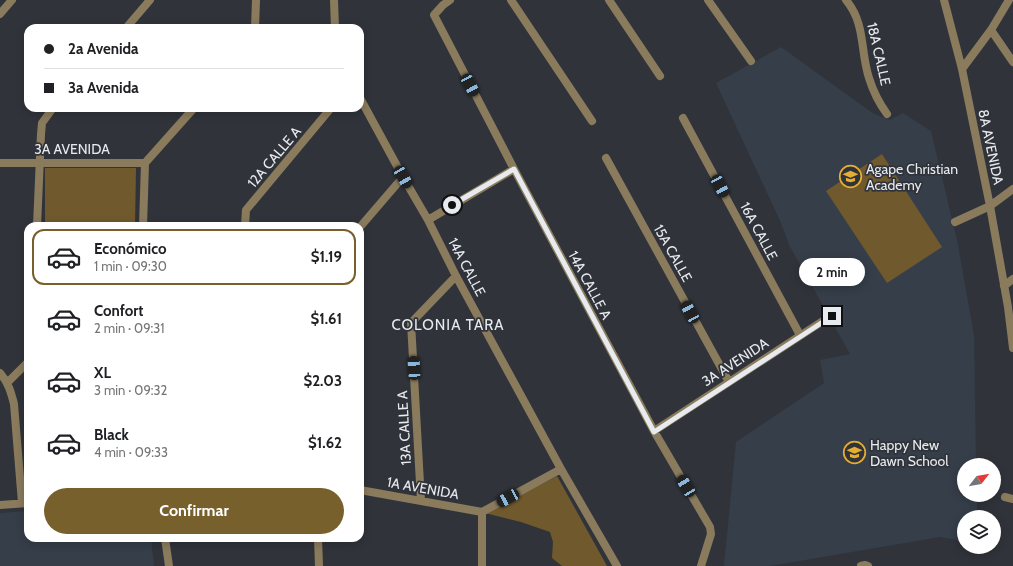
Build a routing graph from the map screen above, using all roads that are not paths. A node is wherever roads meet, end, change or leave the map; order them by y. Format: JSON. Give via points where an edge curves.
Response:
{"nodes":[{"id":1,"x":12,"y":0,"type":"edge"},
{"id":2,"x":150,"y":0,"type":"edge"},
{"id":3,"x":256,"y":0,"type":"edge"},
{"id":4,"x":334,"y":0,"type":"edge"},
{"id":5,"x":450,"y":0,"type":"edge"},
{"id":6,"x":511,"y":0,"type":"edge"},
{"id":7,"x":610,"y":0,"type":"edge"},
{"id":8,"x":708,"y":0,"type":"edge"},
{"id":9,"x":846,"y":0,"type":"edge"},
{"id":10,"x":944,"y":0,"type":"edge"},
{"id":11,"x":1009,"y":0,"type":"edge"},
{"id":12,"x":0,"y":14,"type":"edge"},
{"id":13,"x":129,"y":24,"type":"edge"},
{"id":14,"x":255,"y":24,"type":"edge"},
{"id":15,"x":335,"y":24,"type":"edge"},
{"id":16,"x":991,"y":30,"type":"junction"},
{"id":17,"x":751,"y":61,"type":"dead end"},
{"id":18,"x":1013,"y":62,"type":"edge"},
{"id":19,"x":962,"y":69,"type":"junction"},
{"id":20,"x":660,"y":76,"type":"dead end"},
{"id":21,"x":364,"y":105,"type":"edge"},
{"id":22,"x":50,"y":112,"type":"edge"},
{"id":23,"x":190,"y":112,"type":"edge"},
{"id":24,"x":328,"y":112,"type":"edge"},
{"id":25,"x":887,"y":114,"type":"dead end"},
{"id":26,"x":683,"y":118,"type":"dead end"},
{"id":27,"x":592,"y":121,"type":"dead end"},
{"id":28,"x":606,"y":158,"type":"dead end"},
{"id":29,"x":39,"y":162,"type":"junction"},
{"id":30,"x":0,"y":163,"type":"edge"},
{"id":31,"x":145,"y":163,"type":"junction"},
{"id":32,"x":514,"y":169,"type":"junction"},
{"id":33,"x":403,"y":177,"type":"junction"},
{"id":34,"x":1013,"y":189,"type":"edge"},
{"id":35,"x":990,"y":206,"type":"junction"},
{"id":36,"x":428,"y":220,"type":"junction"},
{"id":37,"x":37,"y":222,"type":"edge"},
{"id":38,"x":143,"y":222,"type":"edge"},
{"id":39,"x":245,"y":222,"type":"edge"},
{"id":40,"x":364,"y":222,"type":"edge"},
{"id":41,"x":955,"y":222,"type":"dead end"},
{"id":42,"x":456,"y":276,"type":"junction"},
{"id":43,"x":1013,"y":279,"type":"edge"},
{"id":44,"x":1004,"y":286,"type":"junction"},
{"id":45,"x":832,"y":316,"type":"dead end"},
{"id":46,"x":800,"y":336,"type":"junction"},
{"id":47,"x":1013,"y":348,"type":"edge"},
{"id":48,"x":24,"y":366,"type":"edge"},
{"id":49,"x":0,"y":373,"type":"edge"},
{"id":50,"x":729,"y":382,"type":"junction"},
{"id":51,"x":7,"y":383,"type":"junction"},
{"id":52,"x":654,"y":432,"type":"junction"},
{"id":53,"x":562,"y":469,"type":"junction"},
{"id":54,"x":364,"y":491,"type":"edge"},
{"id":55,"x":24,"y":494,"type":"edge"},
{"id":56,"x":421,"y":501,"type":"junction"},
{"id":57,"x":24,"y":503,"type":"edge"},
{"id":58,"x":0,"y":505,"type":"edge"},
{"id":59,"x":482,"y":512,"type":"junction"},
{"id":60,"x":166,"y":542,"type":"edge"},
{"id":61,"x":318,"y":542,"type":"edge"},
{"id":62,"x":169,"y":566,"type":"edge"},
{"id":63,"x":319,"y":566,"type":"edge"},
{"id":64,"x":482,"y":566,"type":"edge"},
{"id":65,"x":617,"y":566,"type":"edge"},
{"id":66,"x":701,"y":566,"type":"edge"}],
"edges":[{"from":1,"to":12,"type":"street"},
{"from":2,"to":13,"type":"street"},
{"from":3,"to":14,"type":"street"},
{"from":4,"to":15,"type":"street"},
{"from":5,"to":32,"type":"street","name":"14A CALLE A","via":[[434,15]]},
{"from":6,"to":27,"type":"street"},
{"from":7,"to":20,"type":"street"},
{"from":8,"to":17,"type":"street"},
{"from":9,"to":25,"type":"street","name":"18A CALLE","via":[[859,22],[869,77],[878,102]]},
{"from":10,"to":19,"type":"street","name":"8A AVENIDA"},
{"from":11,"to":16,"type":"street"},
{"from":16,"to":18,"type":"street"},
{"from":16,"to":19,"type":"street"},
{"from":19,"to":35,"type":"street","name":"8A AVENIDA"},
{"from":21,"to":33,"type":"street","name":"14A CALLE"},
{"from":22,"to":29,"type":"street","via":[[42,123]]},
{"from":23,"to":31,"type":"street"},
{"from":24,"to":39,"type":"street","name":"12A CALLE A","via":[[246,210]]},
{"from":26,"to":46,"type":"street","name":"16A CALLE"},
{"from":28,"to":50,"type":"street","name":"15A CALLE"},
{"from":29,"to":30,"type":"street","name":"3A AVENIDA"},
{"from":29,"to":31,"type":"street","name":"3A AVENIDA"},
{"from":29,"to":37,"type":"street"},
{"from":31,"to":38,"type":"street"},
{"from":32,"to":36,"type":"street"},
{"from":32,"to":52,"type":"street","name":"14A CALLE A"},
{"from":33,"to":36,"type":"street","name":"14A CALLE"},
{"from":33,"to":40,"type":"street"},
{"from":34,"to":35,"type":"street"},
{"from":35,"to":41,"type":"street"},
{"from":35,"to":44,"type":"street","name":"8A AVENIDA"},
{"from":36,"to":42,"type":"street","name":"14A CALLE"},
{"from":42,"to":53,"type":"street","name":"14A CALLE"},
{"from":42,"to":56,"type":"street","name":"13A CALLE A","via":[[411,323]]},
{"from":43,"to":44,"type":"street"},
{"from":44,"to":47,"type":"street","name":"8A AVENIDA"},
{"from":45,"to":46,"type":"street","name":"3A AVENIDA"},
{"from":46,"to":50,"type":"street","name":"3A AVENIDA"},
{"from":48,"to":51,"type":"street"},
{"from":49,"to":51,"type":"street"},
{"from":50,"to":52,"type":"street","name":"3A AVENIDA"},
{"from":51,"to":55,"type":"street","via":[[14,404]]},
{"from":52,"to":66,"type":"street","name":"14A CALLE A","via":[[710,527],[711,534]]},
{"from":53,"to":59,"type":"street"},
{"from":53,"to":65,"type":"street","name":"14A CALLE"},
{"from":54,"to":56,"type":"street","name":"1A AVENIDA"},
{"from":56,"to":59,"type":"street","name":"1A AVENIDA"},
{"from":57,"to":58,"type":"street"},
{"from":59,"to":64,"type":"street"},
{"from":60,"to":62,"type":"street"},
{"from":61,"to":63,"type":"street"}]}
